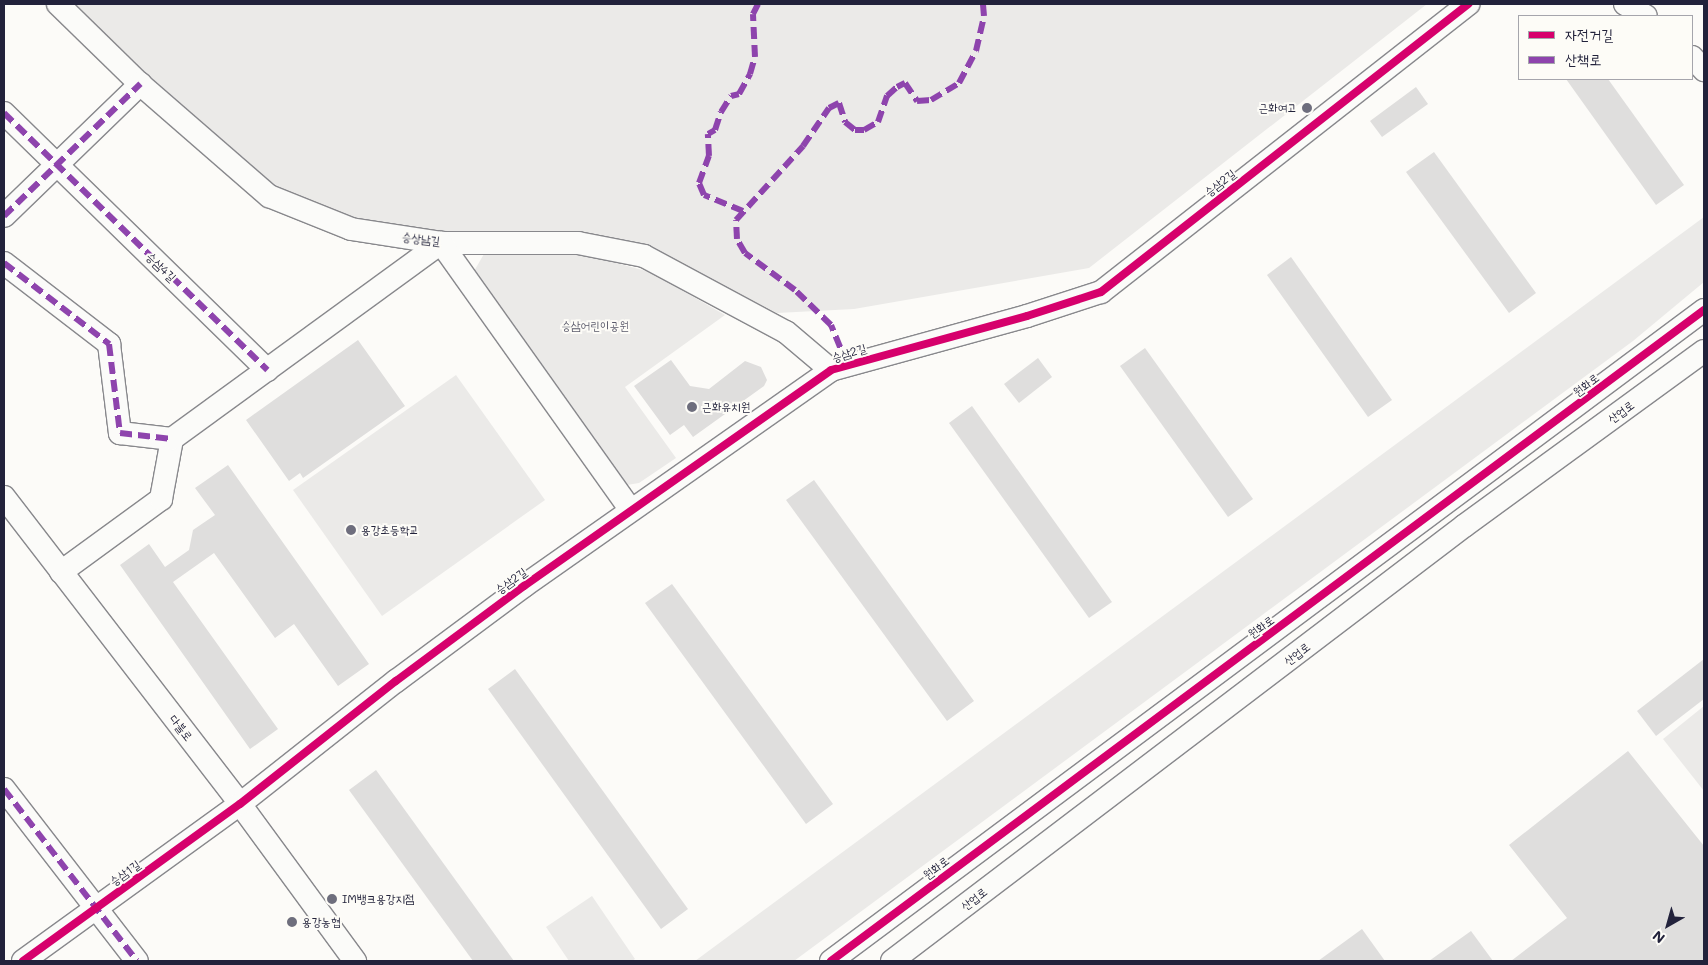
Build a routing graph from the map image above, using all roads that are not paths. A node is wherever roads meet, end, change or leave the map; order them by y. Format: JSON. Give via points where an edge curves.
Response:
{"nodes":[{"id":1,"x":58,"y":4,"type":"edge"},
{"id":2,"x":1468,"y":4,"type":"edge"},
{"id":3,"x":1625,"y":4,"type":"edge"},
{"id":4,"x":1644,"y":15,"type":"edge"},
{"id":5,"x":1693,"y":58,"type":"edge"},
{"id":6,"x":1704,"y":70,"type":"edge"},
{"id":7,"x":140,"y":84,"type":"junction"},
{"id":8,"x":4,"y":113,"type":"edge"},
{"id":9,"x":56,"y":163,"type":"junction"},
{"id":10,"x":4,"y":216,"type":"edge"},
{"id":11,"x":442,"y":242,"type":"junction"},
{"id":12,"x":4,"y":263,"type":"edge"},
{"id":13,"x":1704,"y":310,"type":"edge"},
{"id":14,"x":1704,"y":351,"type":"edge"},
{"id":15,"x":267,"y":370,"type":"junction"},
{"id":16,"x":831,"y":370,"type":"junction"},
{"id":17,"x":172,"y":439,"type":"junction"},
{"id":18,"x":7,"y":507,"type":"edge"},
{"id":19,"x":630,"y":509,"type":"junction"},
{"id":20,"x":61,"y":572,"type":"junction"},
{"id":21,"x":4,"y":789,"type":"edge"},
{"id":22,"x":240,"y":804,"type":"junction"},
{"id":23,"x":97,"y":908,"type":"junction"},
{"id":24,"x":23,"y":961,"type":"edge"},
{"id":25,"x":137,"y":961,"type":"edge"},
{"id":26,"x":355,"y":961,"type":"edge"},
{"id":27,"x":831,"y":961,"type":"edge"},
{"id":28,"x":892,"y":961,"type":"edge"}],
"edges":[{"from":1,"to":7,"type":"street","name":"승상남길"},
{"from":2,"to":16,"type":"street","name":"승삼2길","via":[[1101,292],[1027,316]]},
{"from":3,"to":4,"type":"street"},
{"from":5,"to":6,"type":"street"},
{"from":7,"to":9,"type":"street"},
{"from":7,"to":11,"type":"street","name":"승상남길","via":[[269,196],[351,229]]},
{"from":8,"to":9,"type":"street","name":"승삼4길"},
{"from":9,"to":10,"type":"street"},
{"from":9,"to":15,"type":"street","name":"승삼4길"},
{"from":11,"to":15,"type":"street"},
{"from":11,"to":16,"type":"street","name":"승상남길","via":[[578,243],[644,256],[786,332]]},
{"from":11,"to":19,"type":"street"},
{"from":12,"to":17,"type":"street","via":[[109,344],[120,433]]},
{"from":13,"to":27,"type":"street","name":"원화로"},
{"from":14,"to":28,"type":"street","name":"산업로","via":[[1456,532]]},
{"from":15,"to":17,"type":"street"},
{"from":16,"to":19,"type":"street","name":"승삼2길"},
{"from":17,"to":20,"type":"street","via":[[161,499]]},
{"from":18,"to":20,"type":"street","name":"다불로"},
{"from":19,"to":22,"type":"street","name":"승삼2길","via":[[396,681]]},
{"from":20,"to":22,"type":"street","name":"다불로"},
{"from":21,"to":23,"type":"street"},
{"from":22,"to":23,"type":"street","name":"승삼1길"},
{"from":22,"to":26,"type":"street","name":"다불로"},
{"from":23,"to":24,"type":"street","name":"승삼1길"},
{"from":23,"to":25,"type":"street"}]}
